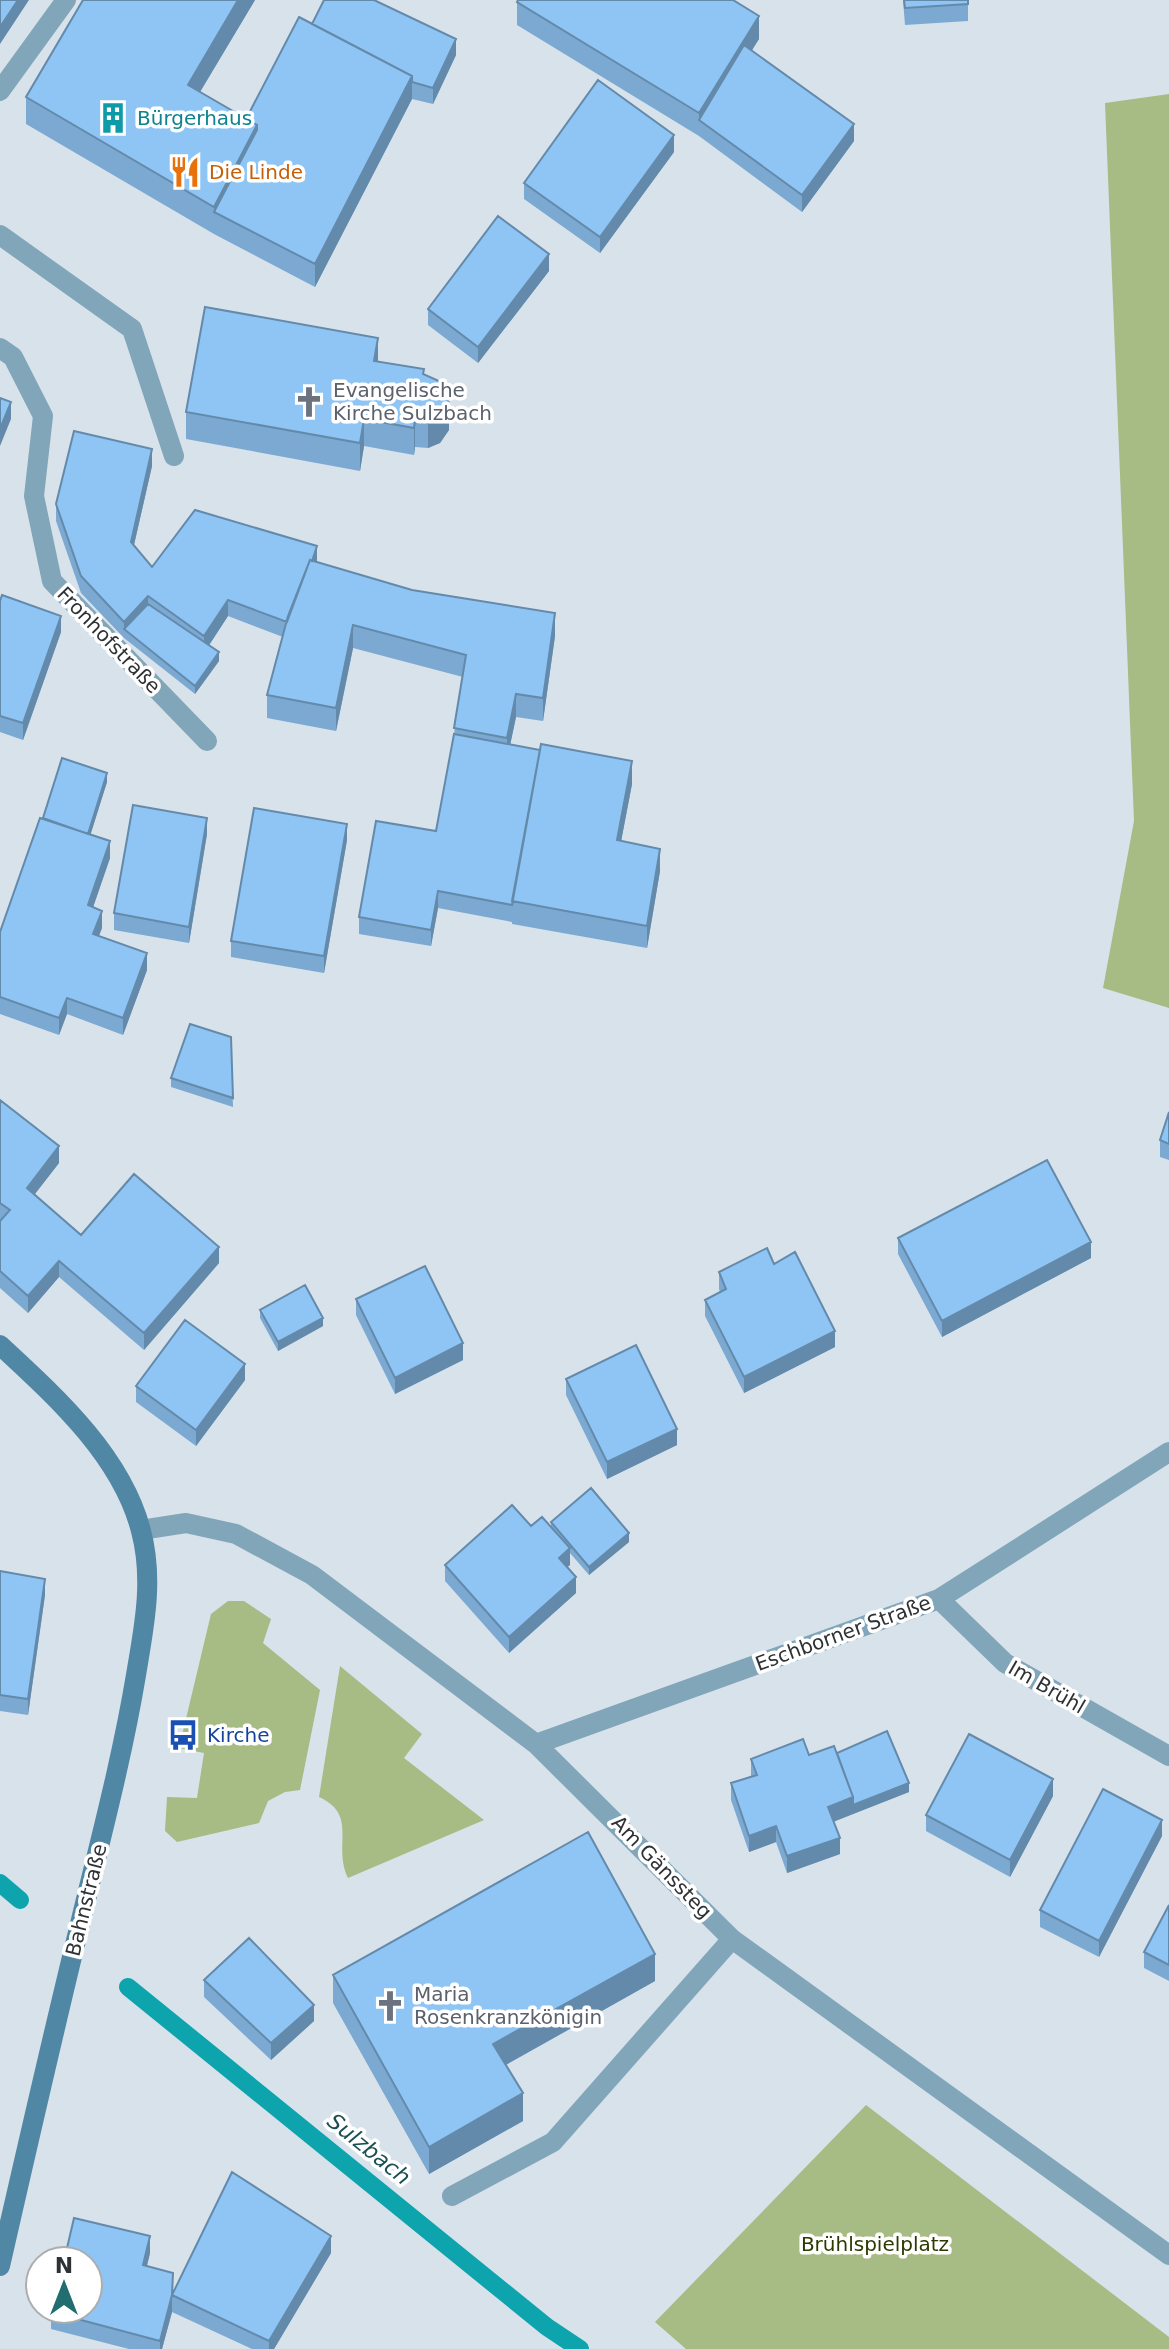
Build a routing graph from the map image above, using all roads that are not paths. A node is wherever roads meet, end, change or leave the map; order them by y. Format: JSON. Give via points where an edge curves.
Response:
{"nodes":[{"id":1,"x":66,"y":0,"type":"edge"},
{"id":2,"x":0,"y":91,"type":"edge"},
{"id":3,"x":0,"y":235,"type":"edge"},
{"id":4,"x":0,"y":348,"type":"edge"},
{"id":5,"x":174,"y":456,"type":"dead end"},
{"id":6,"x":207,"y":741,"type":"dead end"},
{"id":7,"x":0,"y":1345,"type":"edge"},
{"id":8,"x":1169,"y":1452,"type":"edge"},
{"id":9,"x":141,"y":1530,"type":"junction"},
{"id":10,"x":939,"y":1599,"type":"junction"},
{"id":11,"x":536,"y":1744,"type":"junction"},
{"id":12,"x":1169,"y":1756,"type":"edge"},
{"id":13,"x":732,"y":1939,"type":"junction"},
{"id":14,"x":452,"y":2196,"type":"dead end"},
{"id":15,"x":1169,"y":2255,"type":"edge"},
{"id":16,"x":0,"y":2266,"type":"edge"}],
"edges":[{"from":1,"to":2,"type":"street"},
{"from":3,"to":5,"type":"street","via":[[132,329]]},
{"from":4,"to":6,"type":"street","name":"Fronhofstraße","via":[[13,357],[43,416],[34,496],[52,581]]},
{"from":7,"to":9,"type":"street","name":"Bahnstraße","via":[[67,1410],[107,1461]]},
{"from":8,"to":10,"type":"street","name":"Eschborner Straße"},
{"from":9,"to":11,"type":"street","name":"Am Gänssteg","via":[[186,1523],[236,1534],[312,1575]]},
{"from":9,"to":16,"type":"street","name":"Bahnstraße","via":[[147,1606],[131,1705]]},
{"from":10,"to":11,"type":"street","name":"Eschborner Straße"},
{"from":10,"to":12,"type":"street","name":"Im Brühl","via":[[1005,1663]]},
{"from":11,"to":13,"type":"street","name":"Am Gänssteg"},
{"from":13,"to":14,"type":"street","via":[[553,2142]]},
{"from":13,"to":15,"type":"street","name":"Am Gänssteg"}]}
